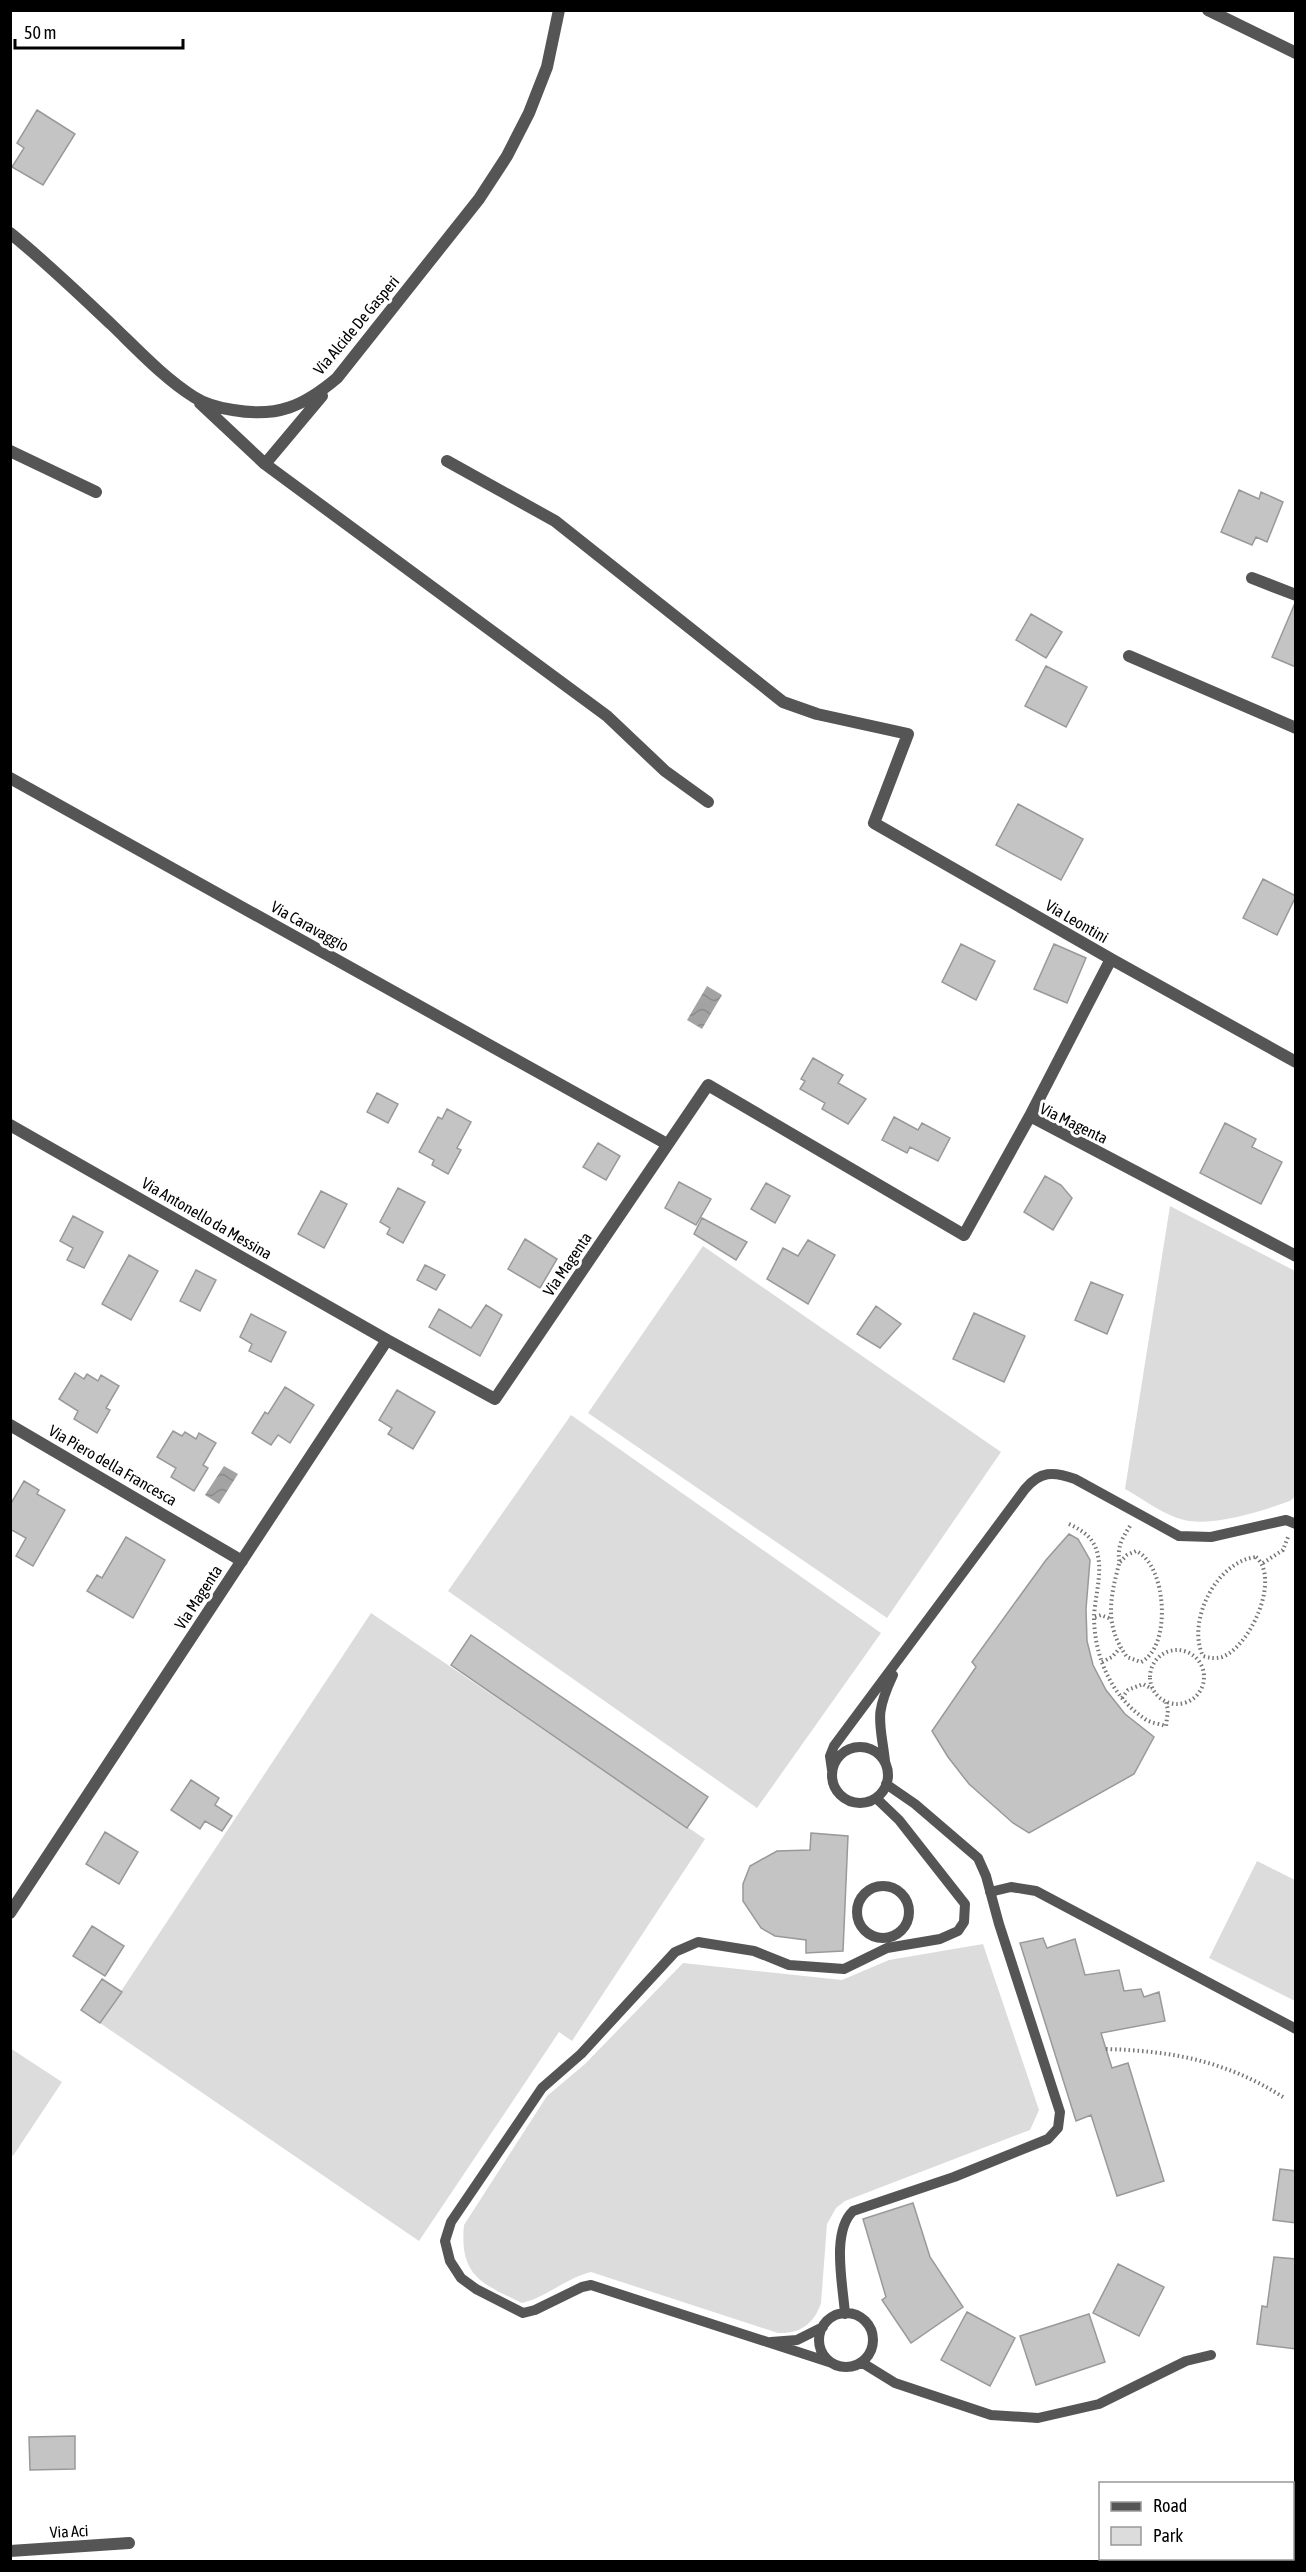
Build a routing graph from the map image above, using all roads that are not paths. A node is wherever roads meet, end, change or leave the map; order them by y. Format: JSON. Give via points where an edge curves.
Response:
{"nodes":[{"id":1,"x":560,"y":10,"type":"edge"},
{"id":2,"x":1209,"y":10,"type":"edge"},
{"id":3,"x":1296,"y":52,"type":"edge"},
{"id":4,"x":10,"y":233,"type":"edge"},
{"id":5,"x":337,"y":378,"type":"junction"},
{"id":6,"x":195,"y":398,"type":"junction"},
{"id":7,"x":10,"y":451,"type":"edge"},
{"id":8,"x":447,"y":461,"type":"dead end"},
{"id":9,"x":265,"y":464,"type":"junction"},
{"id":10,"x":96,"y":492,"type":"dead end"},
{"id":11,"x":1252,"y":578,"type":"dead end"},
{"id":12,"x":1296,"y":595,"type":"edge"},
{"id":13,"x":1129,"y":656,"type":"dead end"},
{"id":14,"x":1296,"y":728,"type":"edge"},
{"id":15,"x":10,"y":778,"type":"edge"},
{"id":16,"x":708,"y":802,"type":"dead end"},
{"id":17,"x":1111,"y":959,"type":"junction"},
{"id":18,"x":1296,"y":1062,"type":"edge"},
{"id":19,"x":1030,"y":1116,"type":"junction"},
{"id":20,"x":10,"y":1125,"type":"edge"},
{"id":21,"x":667,"y":1144,"type":"junction"},
{"id":22,"x":1296,"y":1256,"type":"edge"},
{"id":23,"x":387,"y":1340,"type":"junction"},
{"id":24,"x":10,"y":1425,"type":"edge"},
{"id":25,"x":1295,"y":1524,"type":"edge"},
{"id":26,"x":242,"y":1561,"type":"junction"},
{"id":27,"x":902,"y":1656,"type":"junction"},
{"id":28,"x":885,"y":1763,"type":"junction"},
{"id":29,"x":832,"y":1770,"type":"junction"},
{"id":30,"x":886,"y":1784,"type":"junction"},
{"id":31,"x":876,"y":1798,"type":"junction"},
{"id":32,"x":990,"y":1892,"type":"junction"},
{"id":33,"x":10,"y":1913,"type":"edge"},
{"id":34,"x":887,"y":1943,"type":"junction"},
{"id":35,"x":1296,"y":2028,"type":"edge"},
{"id":36,"x":844,"y":2314,"type":"junction"},
{"id":37,"x":823,"y":2326,"type":"junction"},
{"id":38,"x":765,"y":2343,"type":"junction"},
{"id":39,"x":1211,"y":2355,"type":"dead end"},
{"id":40,"x":861,"y":2362,"type":"junction"},
{"id":41,"x":832,"y":2363,"type":"junction"},
{"id":42,"x":129,"y":2543,"type":"dead end"},
{"id":43,"x":10,"y":2551,"type":"edge"}],
"edges":[{"from":1,"to":5,"type":"street","name":"Via Alcide De Gasperi","via":[[547,67],[507,156],[479,199]]},
{"from":2,"to":3,"type":"street"},
{"from":4,"to":6,"type":"street","name":"Via Alcide De Gasperi","via":[[158,370]]},
{"from":5,"to":6,"type":"street","name":"Via Alcide De Gasperi","via":[[315,397],[267,413],[218,408]]},
{"from":5,"to":9,"type":"street"},
{"from":6,"to":9,"type":"street"},
{"from":7,"to":10,"type":"street"},
{"from":8,"to":17,"type":"street","name":"Via Leontini","via":[[555,521],[783,702],[817,714],[908,734],[874,823]]},
{"from":9,"to":16,"type":"street","via":[[608,716],[665,771]]},
{"from":11,"to":12,"type":"street"},
{"from":13,"to":14,"type":"street"},
{"from":15,"to":21,"type":"street","name":"Via Caravaggio"},
{"from":17,"to":18,"type":"street"},
{"from":17,"to":19,"type":"street","name":"Via Leontini"},
{"from":19,"to":21,"type":"street","name":"Via Magenta","via":[[964,1235],[708,1084]]},
{"from":19,"to":22,"type":"street","name":"Via Magenta"},
{"from":20,"to":23,"type":"street","name":"Via Antonello da Messina"},
{"from":21,"to":23,"type":"street","name":"Via Magenta","via":[[495,1399]]},
{"from":23,"to":26,"type":"street","name":"Via Magenta"},
{"from":24,"to":26,"type":"street","name":"Via Piero della Francesca"},
{"from":25,"to":27,"type":"lane","via":[[1286,1520],[1211,1537],[1179,1536],[1075,1479],[1046,1472],[1033,1479]]},
{"from":26,"to":33,"type":"street","name":"Via Magenta"},
{"from":27,"to":28,"type":"lane","via":[[879,1710]]},
{"from":27,"to":29,"type":"lane","via":[[834,1746],[830,1756]]},
{"from":28,"to":29,"type":"lane","via":[[874,1751],[853,1748],[839,1756]]},
{"from":28,"to":30,"type":"lane"},
{"from":29,"to":31,"type":"lane","via":[[834,1786],[845,1799],[861,1803]]},
{"from":30,"to":31,"type":"lane"},
{"from":30,"to":32,"type":"lane","via":[[978,1858]]},
{"from":31,"to":34,"type":"lane","via":[[965,1904],[964,1922],[958,1931],[940,1939]]},
{"from":32,"to":35,"type":"lane","via":[[1011,1887],[1036,1892]]},
{"from":32,"to":36,"type":"lane","via":[[1060,2112],[1058,2128],[1048,2139],[954,2177],[853,2211],[846,2217],[840,2233]]},
{"from":34,"to":34,"type":"lane","via":[[903,1929],[909,1908],[907,1899],[893,1887],[875,1887],[860,1900],[858,1918],[868,1933]]},
{"from":34,"to":38,"type":"lane","via":[[844,1969],[789,1965],[754,1951],[698,1941],[675,1952],[581,2054],[542,2088],[451,2222],[445,2241],[450,2261],[461,2278],[523,2313],[591,2285]]},
{"from":36,"to":37,"type":"lane","via":[[834,2316]]},
{"from":36,"to":40,"type":"lane","via":[[859,2317],[870,2329],[870,2349]]},
{"from":37,"to":38,"type":"lane","via":[[797,2340]]},
{"from":37,"to":41,"type":"lane","via":[[820,2347]]},
{"from":38,"to":41,"type":"lane"},
{"from":39,"to":40,"type":"lane","via":[[1186,2361],[1099,2404],[1038,2418],[991,2415],[895,2383]]},
{"from":40,"to":41,"type":"lane","via":[[847,2367]]},
{"from":42,"to":43,"type":"street","name":"Via Aci"}]}
